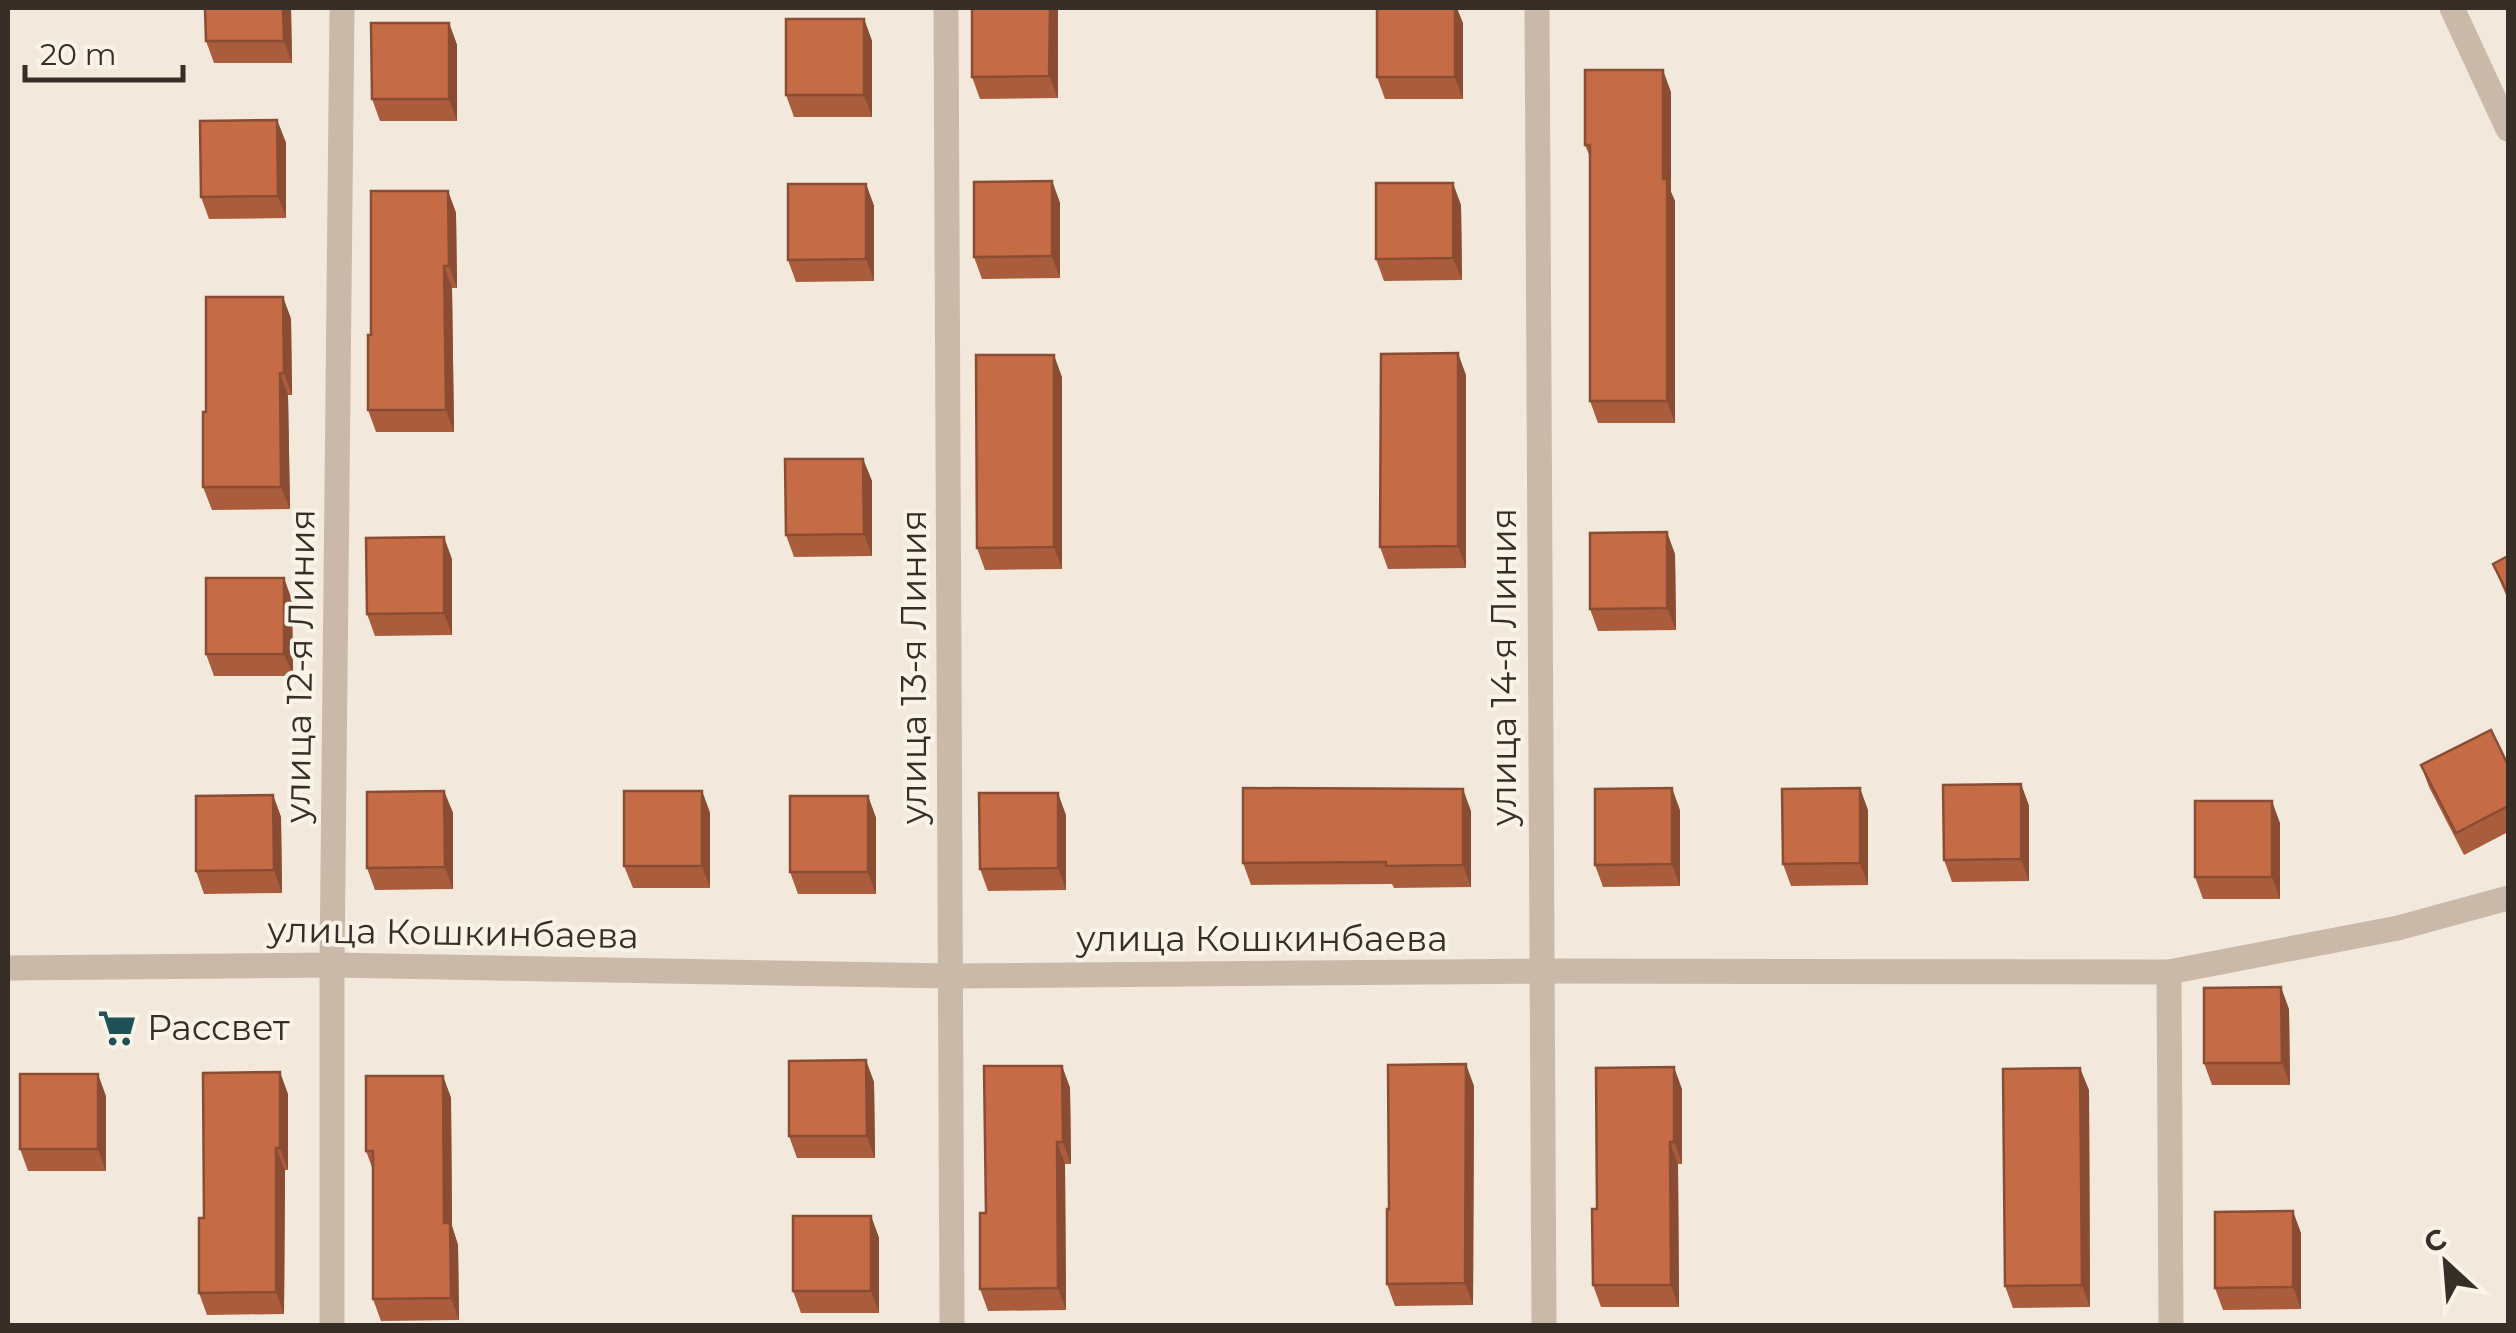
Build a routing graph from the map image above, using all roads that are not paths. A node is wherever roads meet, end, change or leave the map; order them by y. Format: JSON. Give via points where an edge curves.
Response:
{"nodes":[{"id":1,"x":342,"y":8,"type":"edge"},
{"id":2,"x":946,"y":8,"type":"edge"},
{"id":3,"x":1537,"y":8,"type":"edge"},
{"id":4,"x":2452,"y":8,"type":"edge"},
{"id":5,"x":2508,"y":129,"type":"edge"},
{"id":6,"x":2508,"y":898,"type":"edge"},
{"id":7,"x":332,"y":965,"type":"junction"},
{"id":8,"x":8,"y":968,"type":"edge"},
{"id":9,"x":1540,"y":971,"type":"junction"},
{"id":10,"x":2169,"y":972,"type":"junction"},
{"id":11,"x":950,"y":976,"type":"junction"},
{"id":12,"x":332,"y":1326,"type":"edge"},
{"id":13,"x":952,"y":1326,"type":"edge"},
{"id":14,"x":1544,"y":1326,"type":"edge"},
{"id":15,"x":2171,"y":1326,"type":"edge"}],
"edges":[{"from":1,"to":7,"type":"street","name":"улица 12-я Линия"},
{"from":2,"to":11,"type":"street","name":"улица 13-я Линия"},
{"from":3,"to":9,"type":"street","name":"улица 14-я Линия"},
{"from":4,"to":5,"type":"street"},
{"from":6,"to":10,"type":"street","name":"улица Кошкинбаева","via":[[2398,928]]},
{"from":7,"to":8,"type":"street","name":"улица Кошкинбаева"},
{"from":7,"to":11,"type":"street","name":"улица Кошкинбаева"},
{"from":7,"to":12,"type":"street","name":"улица 12-я Линия"},
{"from":9,"to":10,"type":"street","name":"улица Кошкинбаева"},
{"from":9,"to":11,"type":"street","name":"улица Кошкинбаева"},
{"from":9,"to":14,"type":"street","name":"улица 14-я Линия"},
{"from":10,"to":15,"type":"street"},
{"from":11,"to":13,"type":"street","name":"улица 13-я Линия"}]}
